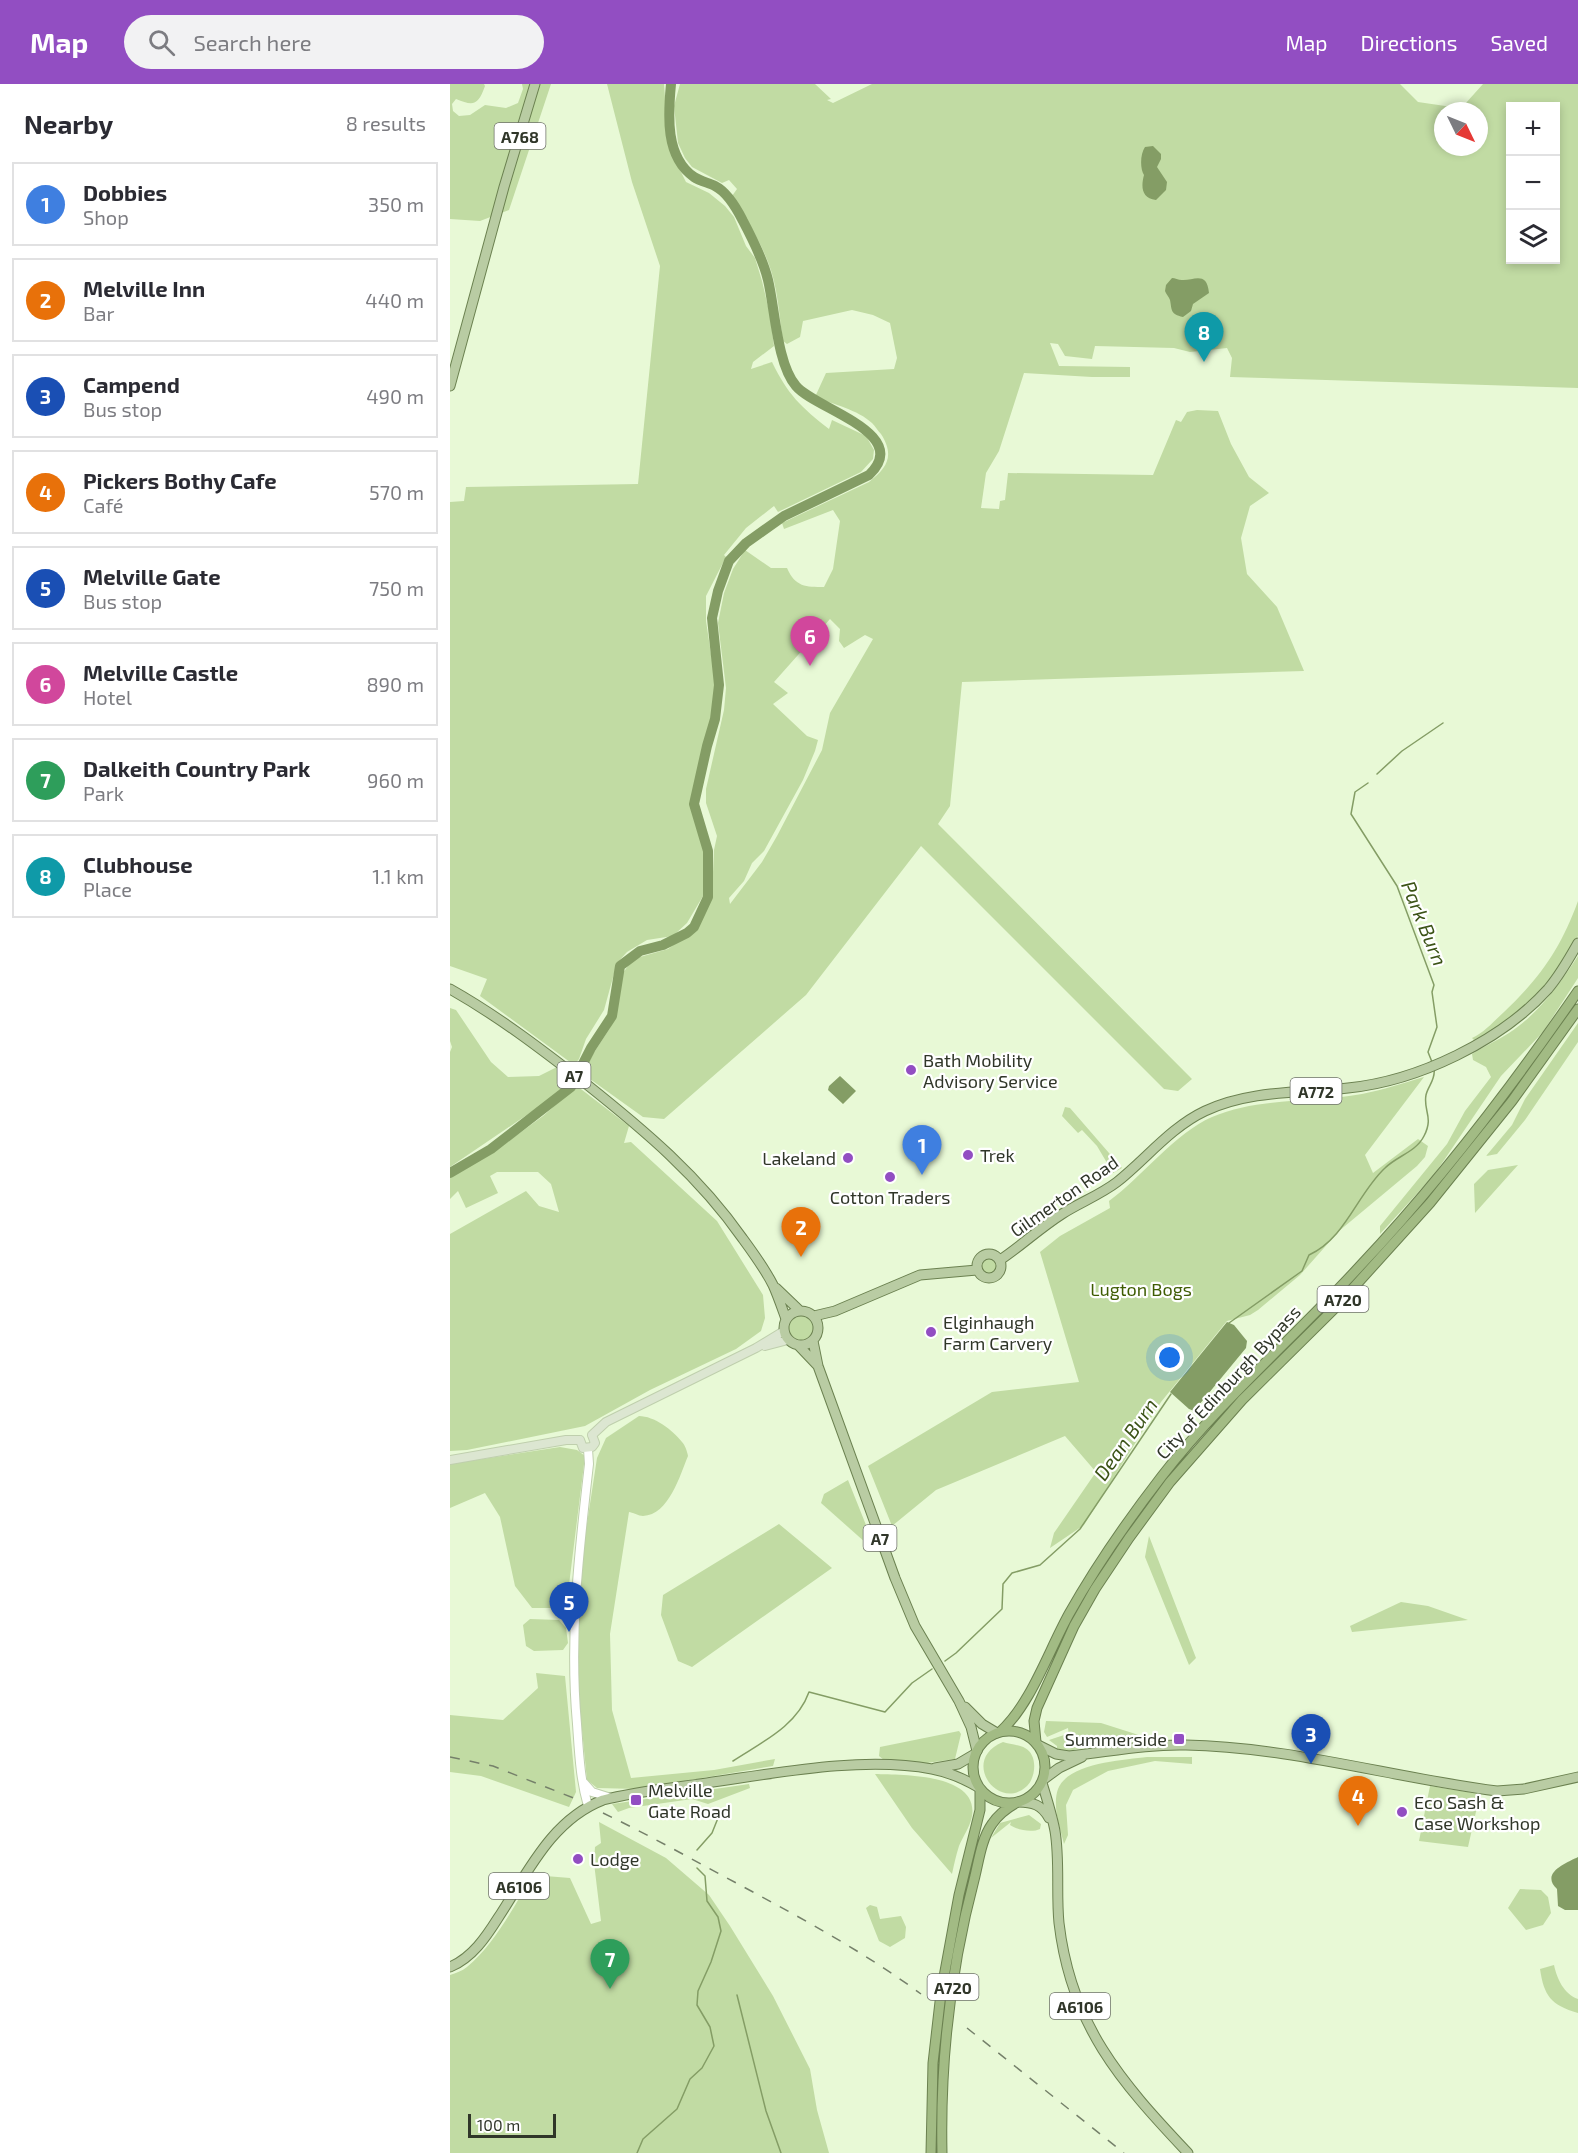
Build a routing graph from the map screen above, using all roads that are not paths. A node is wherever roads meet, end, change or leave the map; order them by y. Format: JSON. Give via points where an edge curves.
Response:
{"nodes":[{"id":1,"x":535,"y":84,"type":"edge"},
{"id":2,"x":450,"y":386,"type":"edge"},
{"id":3,"x":1578,"y":943,"type":"edge"},
{"id":4,"x":450,"y":989,"type":"edge"},
{"id":5,"x":1578,"y":991,"type":"edge"},
{"id":6,"x":1578,"y":1009,"type":"edge"},
{"id":7,"x":999,"y":1260,"type":"junction"},
{"id":8,"x":977,"y":1270,"type":"junction"},
{"id":9,"x":772,"y":1284,"type":"junction"},
{"id":10,"x":800,"y":1311,"type":"junction"},
{"id":11,"x":786,"y":1319,"type":"junction"},
{"id":12,"x":816,"y":1321,"type":"junction"},
{"id":13,"x":786,"y":1336,"type":"junction"},
{"id":14,"x":813,"y":1341,"type":"junction"},
{"id":15,"x":799,"y":1346,"type":"junction"},
{"id":16,"x":818,"y":1366,"type":"junction"},
{"id":17,"x":592,"y":1435,"type":"junction"},
{"id":18,"x":580,"y":1440,"type":"junction"},
{"id":19,"x":588,"y":1449,"type":"junction"},
{"id":20,"x":450,"y":1460,"type":"edge"},
{"id":21,"x":960,"y":1701,"type":"junction"},
{"id":22,"x":998,"y":1732,"type":"junction"},
{"id":23,"x":1037,"y":1744,"type":"junction"},
{"id":24,"x":976,"y":1752,"type":"junction"},
{"id":25,"x":1086,"y":1754,"type":"junction"},
{"id":26,"x":932,"y":1769,"type":"junction"},
{"id":27,"x":1578,"y":1777,"type":"edge"},
{"id":28,"x":582,"y":1778,"type":"junction"},
{"id":29,"x":1043,"y":1781,"type":"junction"},
{"id":30,"x":979,"y":1788,"type":"junction"},
{"id":31,"x":611,"y":1798,"type":"junction"},
{"id":32,"x":1017,"y":1803,"type":"junction"},
{"id":33,"x":588,"y":1806,"type":"junction"},
{"id":34,"x":1053,"y":1825,"type":"junction"},
{"id":35,"x":450,"y":1966,"type":"edge"},
{"id":36,"x":931,"y":2153,"type":"edge"},
{"id":37,"x":942,"y":2153,"type":"edge"},
{"id":38,"x":1188,"y":2153,"type":"edge"}],
"edges":[{"from":1,"to":2,"type":"main road","number":"A768"},
{"from":3,"to":7,"type":"main road","name":"Gilmerton Road","number":"A772","via":[[1562,970],[1526,1011],[1473,1046],[1433,1065],[1379,1083],[1260,1095],[1202,1112],[1115,1184],[1063,1213]]},
{"from":4,"to":9,"type":"main road","number":"A7","via":[[503,1021],[645,1130],[730,1221]]},
{"from":5,"to":22,"type":"highway","name":"City of Edinburgh Bypass","number":"A720","via":[[1425,1193],[1163,1474],[1085,1587],[1022,1707]]},
{"from":6,"to":23,"type":"highway","name":"City of Edinburgh Bypass","number":"A720","via":[[1512,1101],[1430,1203],[1336,1307],[1221,1423],[1147,1512],[1074,1626],[1037,1708]]},
{"from":7,"to":8,"type":"main road","number":"A772","via":[[994,1255],[984,1255]]},
{"from":7,"to":8,"type":"main road","number":"A772","via":[[999,1272],[993,1277],[985,1278]]},
{"from":8,"to":12,"type":"main road","number":"A772","via":[[920,1275]]},
{"from":9,"to":10,"type":"main road","number":"A7"},
{"from":9,"to":11,"type":"main road","number":"A7"},
{"from":10,"to":11,"type":"main road"},
{"from":10,"to":12,"type":"main road"},
{"from":11,"to":13,"type":"main road"},
{"from":12,"to":14,"type":"main road","via":[[818,1334]]},
{"from":13,"to":15,"type":"main road"},
{"from":13,"to":17,"type":"main road","via":[[606,1422]]},
{"from":14,"to":15,"type":"main road"},
{"from":14,"to":16,"type":"main road","number":"A7"},
{"from":15,"to":16,"type":"main road","number":"A7"},
{"from":16,"to":21,"type":"main road","number":"A7","via":[[915,1626]]},
{"from":17,"to":18,"type":"main road","via":[[585,1434]]},
{"from":17,"to":19,"type":"main road","via":[[595,1443]]},
{"from":18,"to":19,"type":"main road","via":[[583,1448]]},
{"from":18,"to":20,"type":"main road"},
{"from":19,"to":28,"type":"street","via":[[573,1629],[574,1696]]},
{"from":21,"to":22,"type":"main road","number":"A7","via":[[982,1724]]},
{"from":21,"to":24,"type":"main road","number":"A7"},
{"from":22,"to":23,"type":"highway","via":[[1019,1732]]},
{"from":22,"to":24,"type":"highway"},
{"from":23,"to":25,"type":"main road","via":[[1063,1755]]},
{"from":23,"to":29,"type":"highway","via":[[1044,1758]]},
{"from":24,"to":26,"type":"main road","number":"A6106","via":[[958,1764]]},
{"from":24,"to":30,"type":"highway","via":[[972,1769]]},
{"from":25,"to":27,"type":"main road","via":[[1148,1746],[1216,1746],[1497,1791]]},
{"from":25,"to":29,"type":"main road"},
{"from":26,"to":30,"type":"main road","number":"A6106"},
{"from":26,"to":31,"type":"main road","number":"A6106","via":[[873,1766],[791,1770]]},
{"from":28,"to":31,"type":"street","via":[[592,1792]]},
{"from":28,"to":33,"type":"street"},
{"from":29,"to":32,"type":"highway","via":[[1033,1794]]},
{"from":29,"to":34,"type":"main road","number":"A6106"},
{"from":30,"to":32,"type":"highway","via":[[993,1800]]},
{"from":30,"to":36,"type":"highway","number":"A720","via":[[980,1810],[941,1993],[933,2063]]},
{"from":31,"to":33,"type":"main road","number":"A6106"},
{"from":32,"to":34,"type":"main road","via":[[1041,1807]]},
{"from":32,"to":37,"type":"highway","number":"A720","via":[[998,1817],[987,1833],[961,1935],[943,2069]]},
{"from":33,"to":35,"type":"main road","number":"A6106","via":[[552,1836],[482,1942]]},
{"from":34,"to":38,"type":"main road","number":"A6106","via":[[1059,1924],[1082,2011],[1113,2068]]}]}
